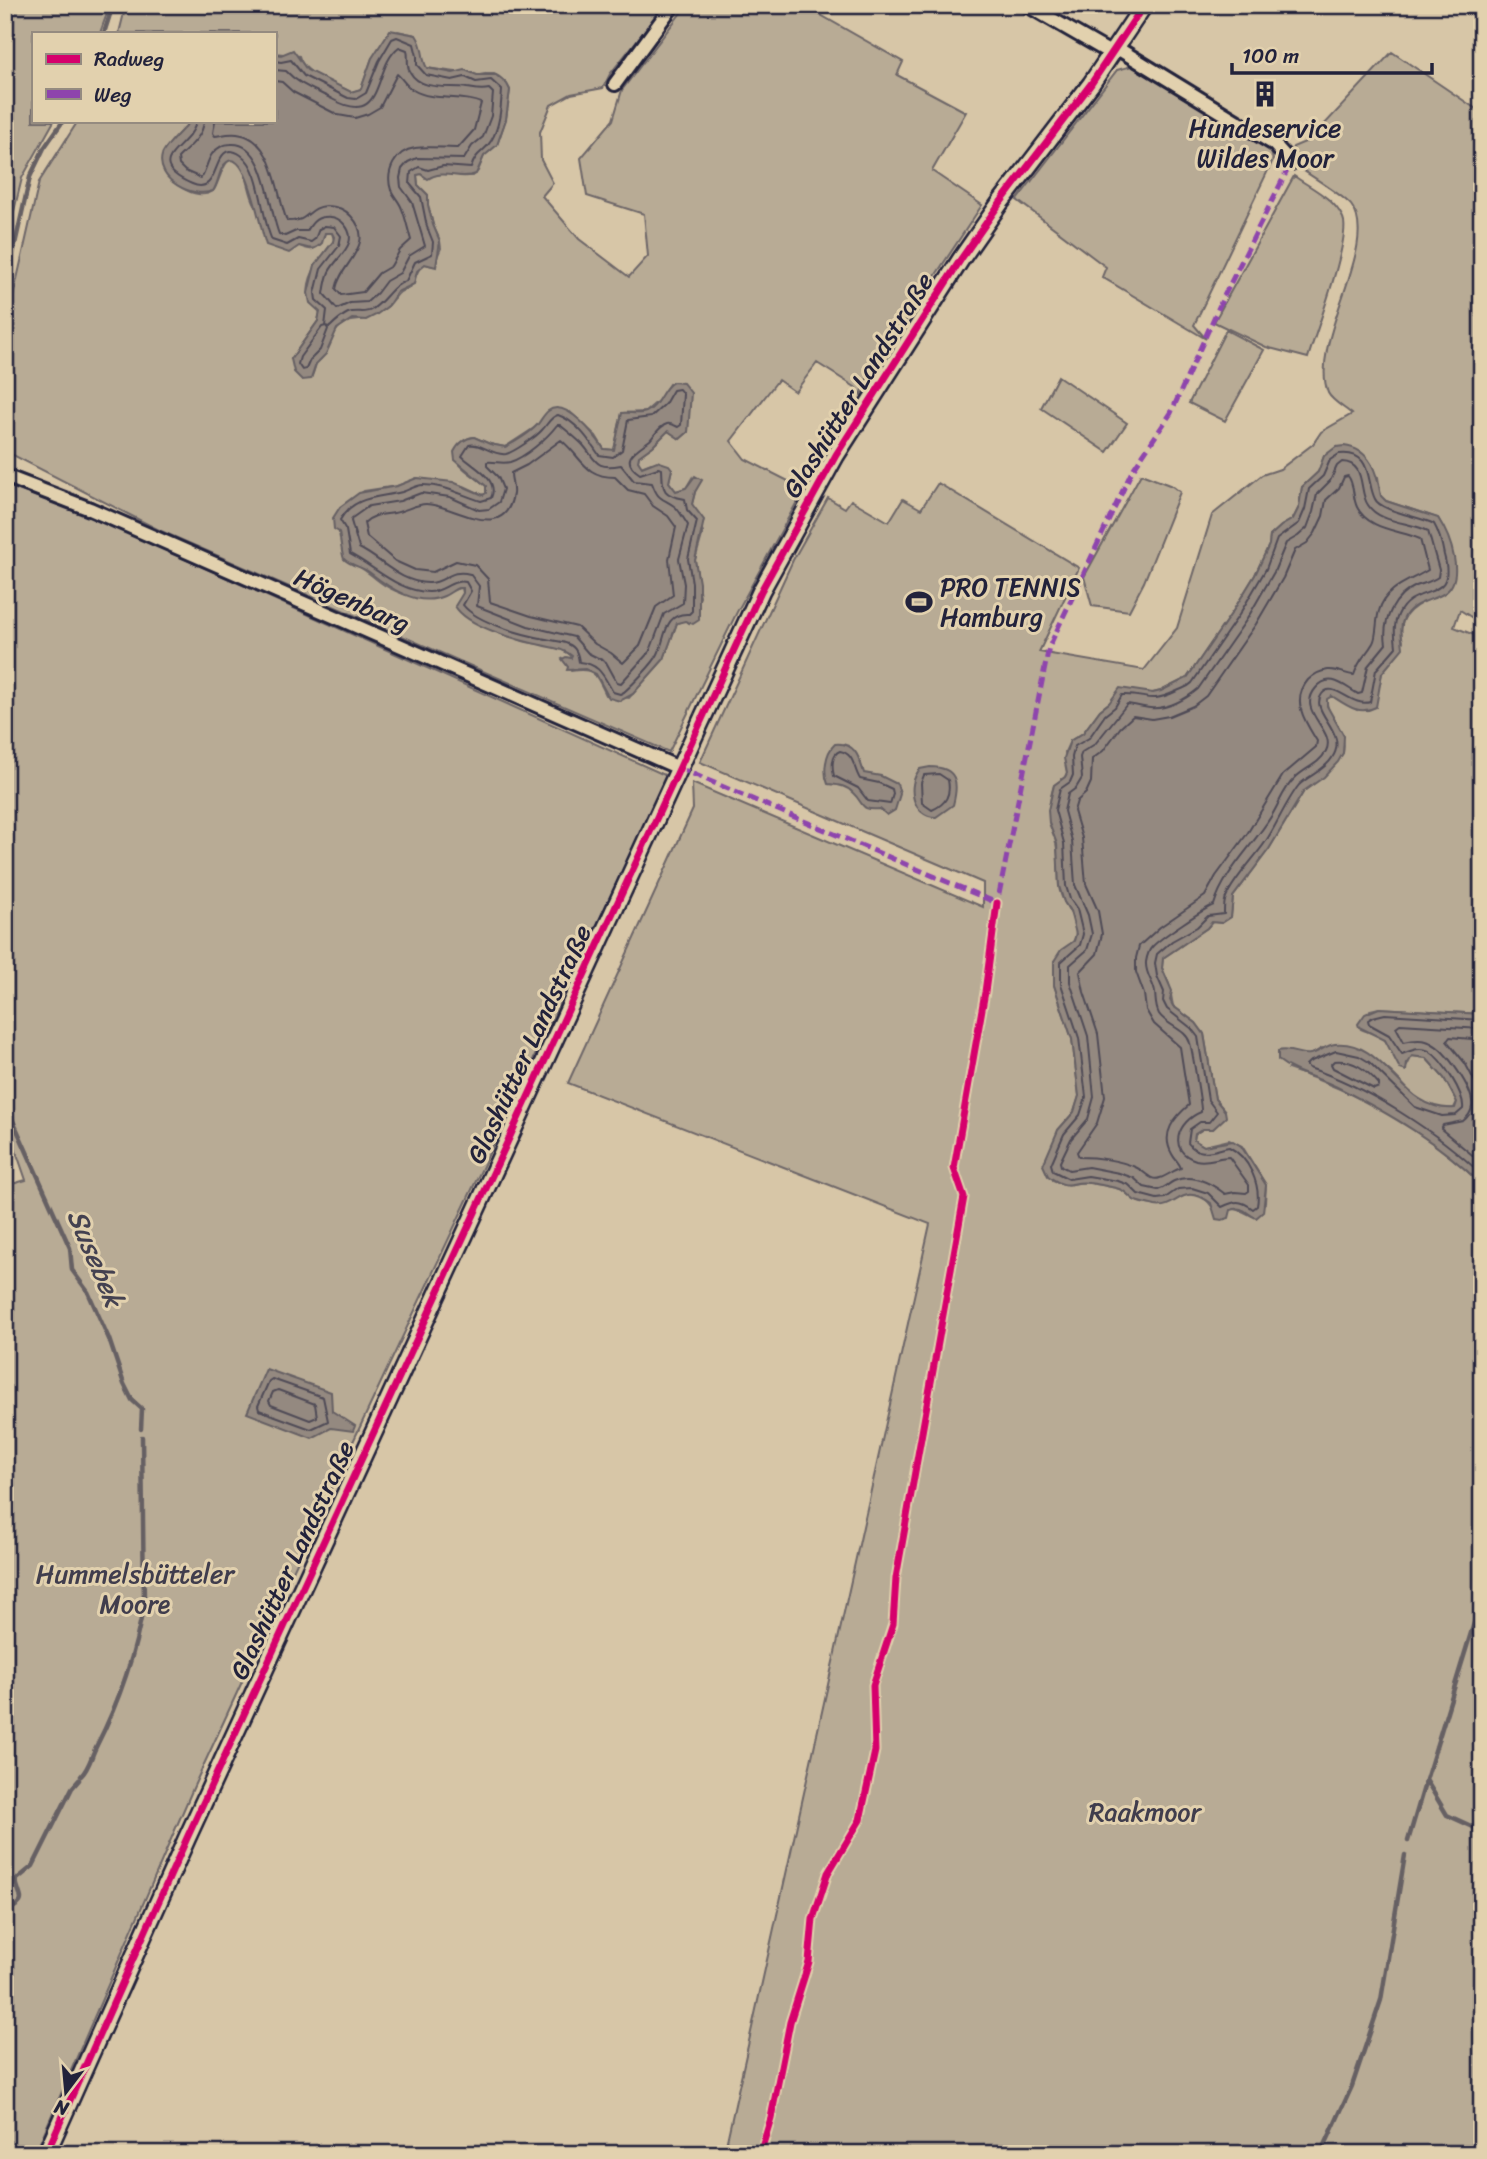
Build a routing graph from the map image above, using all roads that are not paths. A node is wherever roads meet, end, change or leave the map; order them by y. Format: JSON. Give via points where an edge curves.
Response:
{"nodes":[{"id":1,"x":673,"y":5,"type":"edge"},
{"id":2,"x":1027,"y":5,"type":"edge"},
{"id":3,"x":1144,"y":5,"type":"edge"},
{"id":4,"x":1114,"y":51,"type":"junction"},
{"id":5,"x":615,"y":84,"type":"dead end"},
{"id":6,"x":1291,"y":163,"type":"dead end"},
{"id":7,"x":5,"y":476,"type":"edge"},
{"id":8,"x":679,"y":768,"type":"junction"},
{"id":9,"x":46,"y":2154,"type":"edge"}],
"edges":[{"from":1,"to":5,"type":"street"},
{"from":2,"to":4,"type":"street"},
{"from":3,"to":4,"type":"street","name":"Glashütter Landstraße"},
{"from":4,"to":6,"type":"street","via":[[1275,144]]},
{"from":4,"to":8,"type":"street","name":"Glashütter Landstraße","via":[[961,258],[836,455],[761,591]]},
{"from":7,"to":8,"type":"street","name":"Högenbarg"},
{"from":8,"to":9,"type":"street","name":"Glashütter Landstraße"}]}
